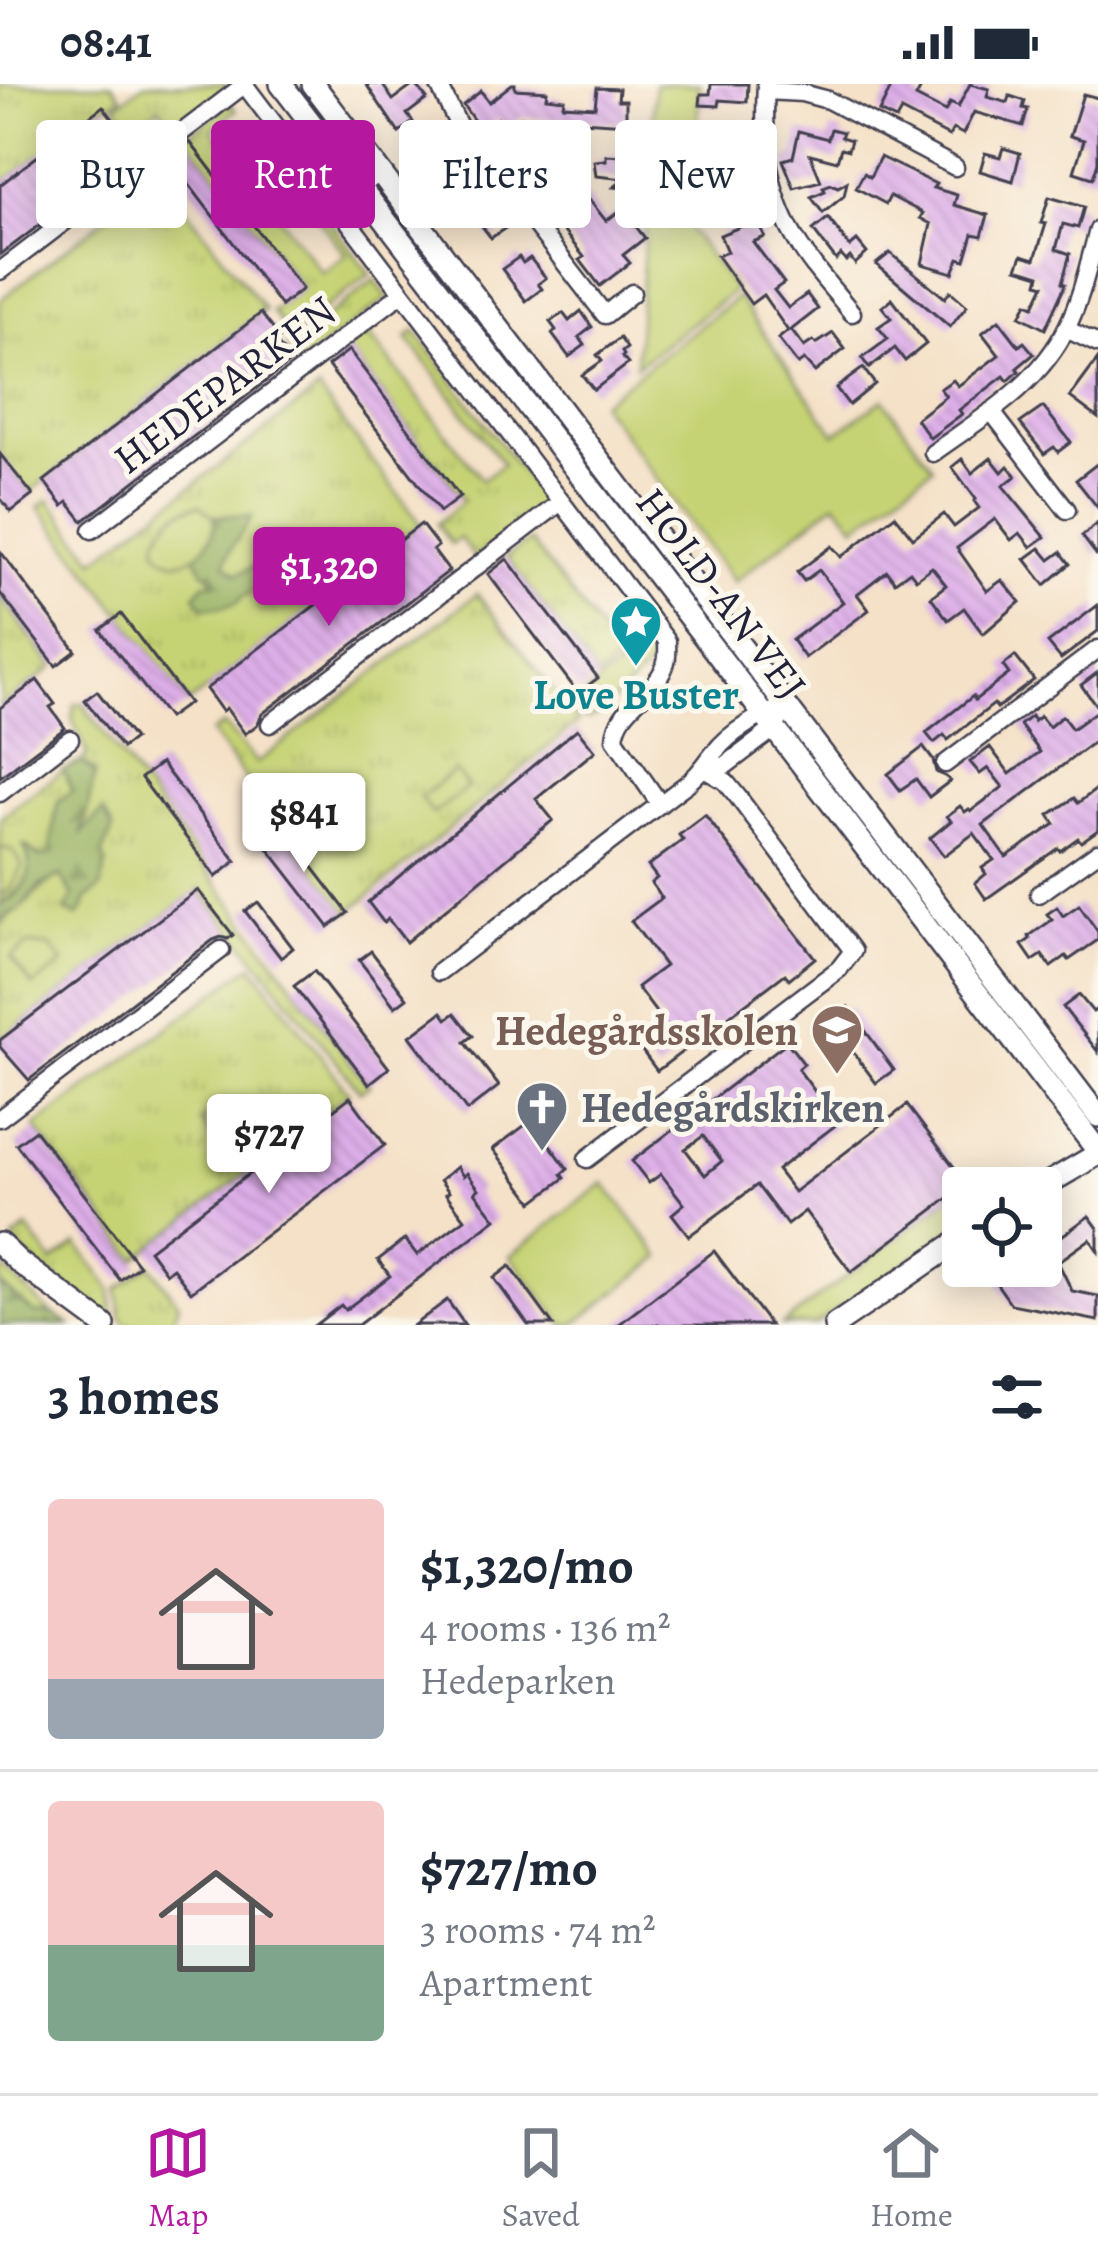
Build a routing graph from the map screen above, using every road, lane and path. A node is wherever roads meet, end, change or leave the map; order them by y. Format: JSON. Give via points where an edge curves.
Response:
{"nodes":[{"id":1,"x":244,"y":84,"type":"edge"},
{"id":2,"x":281,"y":84,"type":"edge"},
{"id":3,"x":313,"y":84,"type":"edge"},
{"id":4,"x":438,"y":84,"type":"edge"},
{"id":5,"x":766,"y":87,"type":"edge"},
{"id":6,"x":271,"y":120,"type":"edge"},
{"id":7,"x":308,"y":120,"type":"edge"},
{"id":8,"x":955,"y":167,"type":"dead end"},
{"id":9,"x":380,"y":172,"type":"junction"},
{"id":10,"x":375,"y":176,"type":"edge"},
{"id":11,"x":375,"y":207,"type":"edge"},
{"id":12,"x":352,"y":228,"type":"edge"},
{"id":13,"x":1098,"y":230,"type":"edge"},
{"id":14,"x":0,"y":271,"type":"edge"},
{"id":15,"x":632,"y":292,"type":"dead end"},
{"id":16,"x":401,"y":294,"type":"junction"},
{"id":17,"x":852,"y":313,"type":"dead end"},
{"id":18,"x":1066,"y":329,"type":"junction"},
{"id":19,"x":1098,"y":344,"type":"edge"},
{"id":20,"x":991,"y":411,"type":"junction"},
{"id":21,"x":933,"y":453,"type":"dead end"},
{"id":22,"x":561,"y":502,"type":"junction"},
{"id":23,"x":1067,"y":510,"type":"dead end"},
{"id":24,"x":92,"y":530,"type":"dead end"},
{"id":25,"x":1098,"y":649,"type":"edge"},
{"id":26,"x":775,"y":716,"type":"junction"},
{"id":27,"x":270,"y":724,"type":"dead end"},
{"id":28,"x":70,"y":739,"type":"dead end"},
{"id":29,"x":945,"y":764,"type":"dead end"},
{"id":30,"x":704,"y":770,"type":"junction"},
{"id":31,"x":0,"y":793,"type":"edge"},
{"id":32,"x":660,"y":803,"type":"junction"},
{"id":33,"x":1098,"y":852,"type":"edge"},
{"id":34,"x":1039,"y":894,"type":"dead end"},
{"id":35,"x":221,"y":950,"type":"dead end"},
{"id":36,"x":439,"y":972,"type":"dead end"},
{"id":37,"x":1098,"y":1116,"type":"edge"},
{"id":38,"x":0,"y":1118,"type":"edge"},
{"id":39,"x":1098,"y":1152,"type":"edge"},
{"id":40,"x":587,"y":1159,"type":"dead end"},
{"id":41,"x":1062,"y":1174,"type":"edge"},
{"id":42,"x":0,"y":1244,"type":"edge"},
{"id":43,"x":942,"y":1252,"type":"edge"},
{"id":44,"x":104,"y":1325,"type":"edge"},
{"id":45,"x":836,"y":1325,"type":"edge"}],
"edges":[{"from":1,"to":6,"type":"street"},
{"from":1,"to":14,"type":"street"},
{"from":2,"to":7,"type":"street","name":"HOLD-AN VEJ"},
{"from":3,"to":9,"type":"street","name":"HOLD-AN VEJ"},
{"from":4,"to":15,"type":"street","via":[[459,126],[604,315]]},
{"from":5,"to":8,"type":"street","via":[[828,100]]},
{"from":5,"to":17,"type":"street","via":[[774,195],[795,239]]},
{"from":9,"to":10,"type":"street"},
{"from":9,"to":26,"type":"street","name":"HOLD-AN VEJ"},
{"from":11,"to":26,"type":"street","name":"HOLD-AN VEJ"},
{"from":12,"to":16,"type":"street"},
{"from":13,"to":18,"type":"street"},
{"from":16,"to":22,"type":"street"},
{"from":16,"to":24,"type":"street","name":"HEDEPARKEN"},
{"from":18,"to":19,"type":"street"},
{"from":18,"to":20,"type":"street","via":[[1038,371]]},
{"from":20,"to":21,"type":"street"},
{"from":20,"to":23,"type":"street"},
{"from":22,"to":27,"type":"street"},
{"from":22,"to":32,"type":"street","via":[[667,641],[666,663],[623,715],[615,739]]},
{"from":25,"to":29,"type":"street"},
{"from":26,"to":30,"type":"street","via":[[715,752]]},
{"from":26,"to":37,"type":"street","name":"HOLD-AN VEJ"},
{"from":26,"to":39,"type":"street","name":"HOLD-AN VEJ"},
{"from":28,"to":31,"type":"street"},
{"from":30,"to":32,"type":"street"},
{"from":30,"to":40,"type":"street","via":[[738,796],[853,951]]},
{"from":32,"to":36,"type":"street"},
{"from":33,"to":34,"type":"street"},
{"from":35,"to":38,"type":"street"},
{"from":39,"to":41,"type":"street"},
{"from":42,"to":44,"type":"street"},
{"from":43,"to":45,"type":"street"}]}
